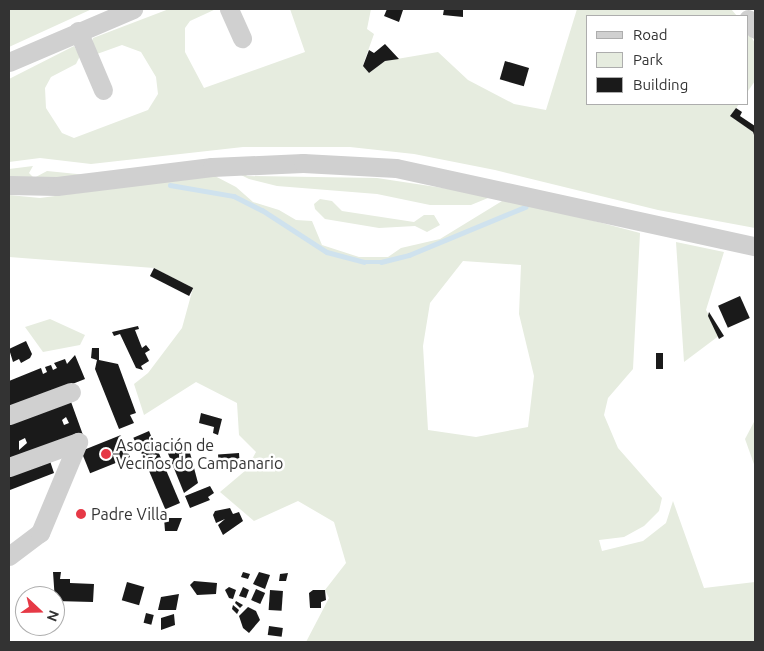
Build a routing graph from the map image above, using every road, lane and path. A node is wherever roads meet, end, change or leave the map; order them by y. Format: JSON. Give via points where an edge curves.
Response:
{"nodes":[{"id":1,"x":133,"y":9,"type":"edge"},
{"id":2,"x":229,"y":9,"type":"edge"},
{"id":3,"x":78,"y":31,"type":"junction"},
{"id":4,"x":242,"y":38,"type":"dead end"},
{"id":5,"x":9,"y":62,"type":"edge"},
{"id":6,"x":103,"y":90,"type":"dead end"},
{"id":7,"x":9,"y":185,"type":"edge"},
{"id":8,"x":755,"y":246,"type":"edge"},
{"id":9,"x":71,"y":392,"type":"dead end"},
{"id":10,"x":9,"y":415,"type":"edge"},
{"id":11,"x":9,"y":467,"type":"edge"},
{"id":12,"x":9,"y":556,"type":"edge"}],
"edges":[{"from":1,"to":3,"type":"street"},
{"from":2,"to":4,"type":"street"},
{"from":3,"to":5,"type":"street"},
{"from":3,"to":6,"type":"street"},
{"from":7,"to":8,"type":"street","via":[[57,186],[212,167],[257,165],[303,163],[396,168]]},
{"from":9,"to":10,"type":"street"},
{"from":11,"to":12,"type":"street","via":[[78,442],[40,534]]}]}
